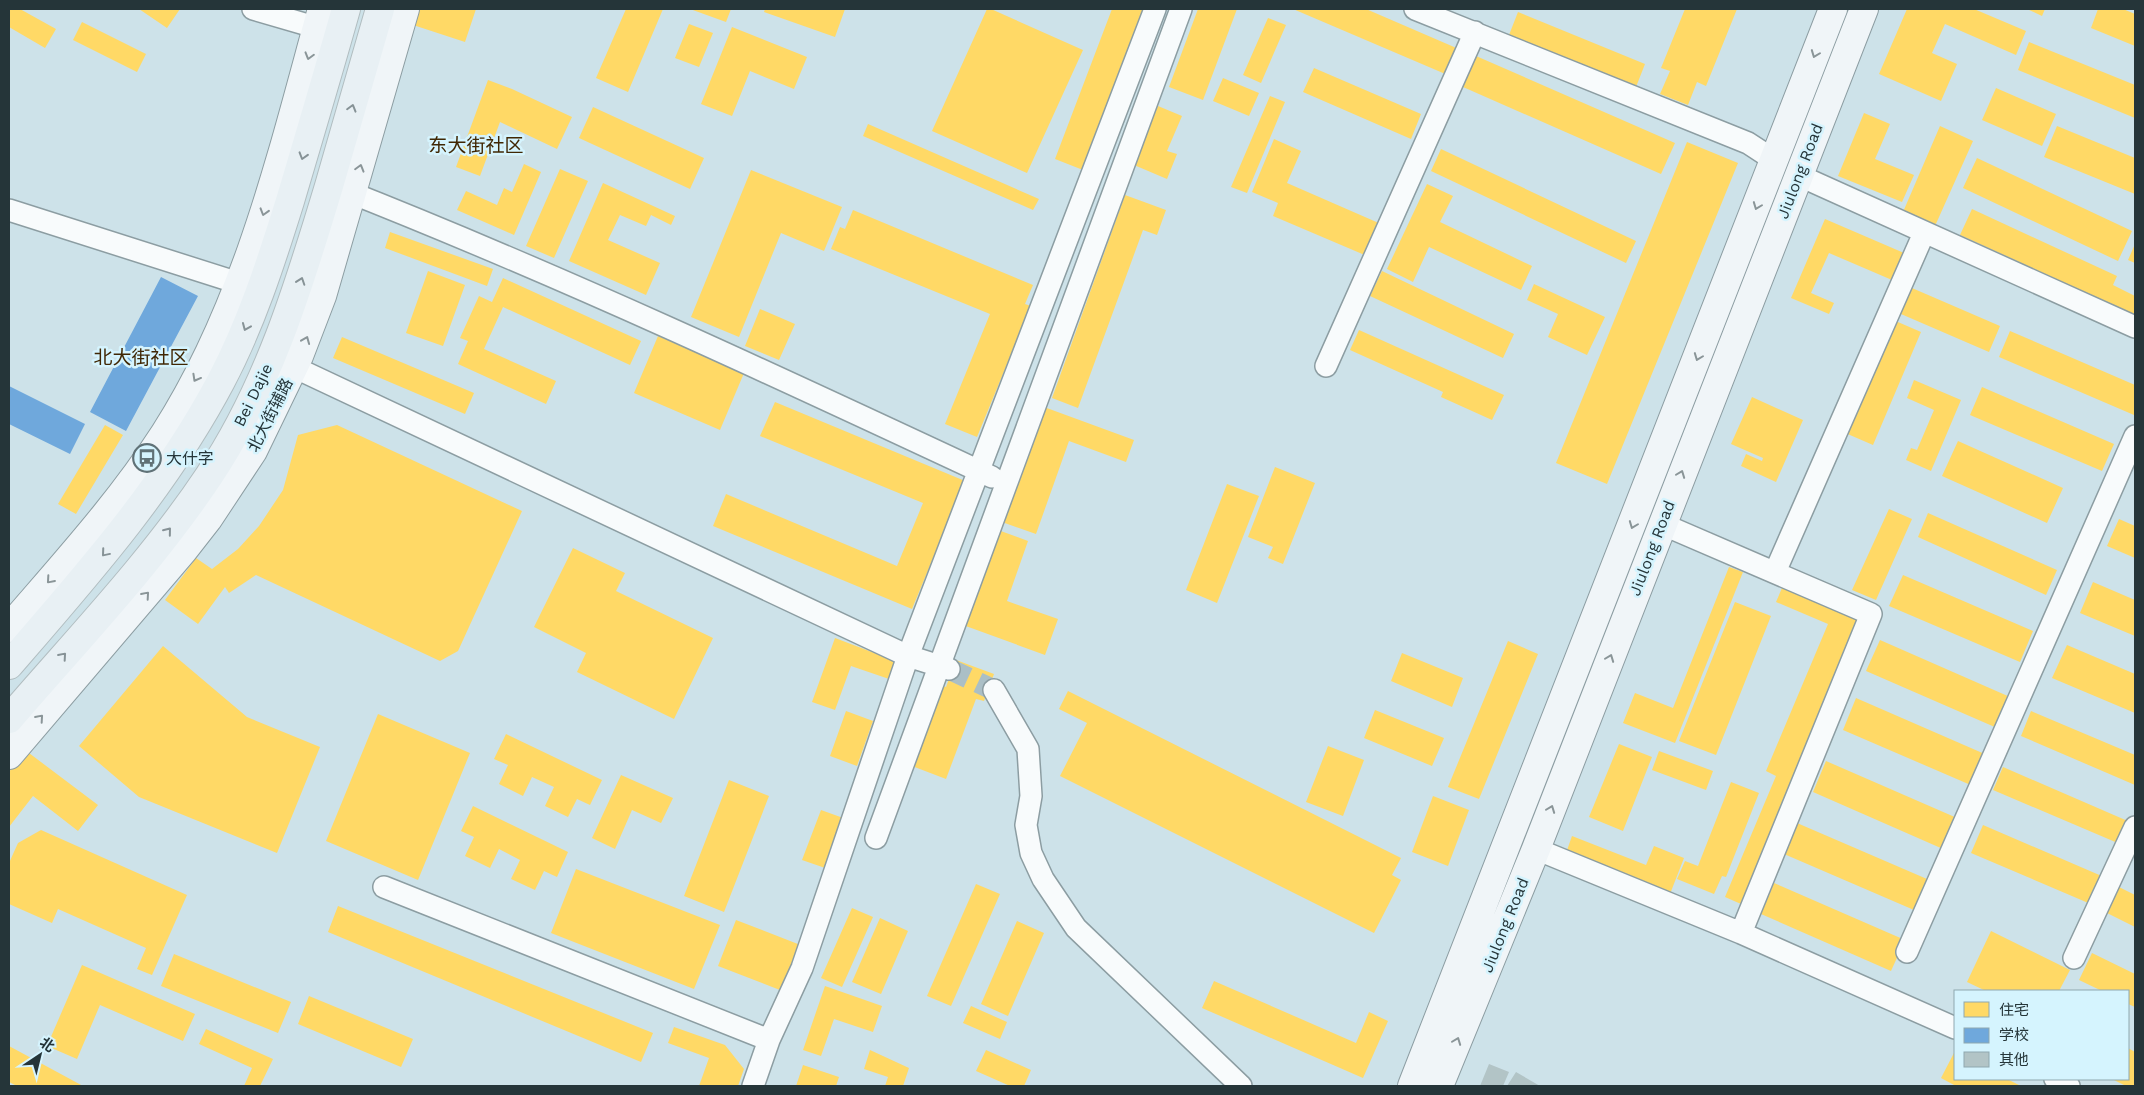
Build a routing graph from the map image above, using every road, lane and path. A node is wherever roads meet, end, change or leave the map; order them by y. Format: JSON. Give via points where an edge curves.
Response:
{"nodes":[{"id":1,"x":253,"y":9,"type":"edge"},
{"id":2,"x":380,"y":9,"type":"edge"},
{"id":3,"x":405,"y":9,"type":"edge"},
{"id":4,"x":1155,"y":9,"type":"edge"},
{"id":5,"x":1181,"y":9,"type":"edge"},
{"id":6,"x":1415,"y":9,"type":"edge"},
{"id":7,"x":1833,"y":9,"type":"edge"},
{"id":8,"x":1864,"y":9,"type":"edge"},
{"id":9,"x":331,"y":20,"type":"edge"},
{"id":10,"x":1474,"y":32,"type":"junction"},
{"id":11,"x":1774,"y":160,"type":"junction"},
{"id":12,"x":1798,"y":175,"type":"junction"},
{"id":13,"x":340,"y":189,"type":"junction"},
{"id":14,"x":9,"y":210,"type":"edge"},
{"id":15,"x":1924,"y":234,"type":"junction"},
{"id":16,"x":251,"y":287,"type":"junction"},
{"id":17,"x":2135,"y":327,"type":"edge"},
{"id":18,"x":283,"y":362,"type":"junction"},
{"id":19,"x":1326,"y":366,"type":"dead end"},
{"id":20,"x":2135,"y":436,"type":"edge"},
{"id":21,"x":979,"y":471,"type":"junction"},
{"id":22,"x":1006,"y":483,"type":"junction"},
{"id":23,"x":1662,"y":524,"type":"junction"},
{"id":24,"x":1775,"y":572,"type":"junction"},
{"id":25,"x":9,"y":628,"type":"edge"},
{"id":26,"x":908,"y":656,"type":"junction"},
{"id":27,"x":9,"y":665,"type":"edge"},
{"id":28,"x":944,"y":668,"type":"junction"},
{"id":29,"x":994,"y":690,"type":"tunnel mouth"},
{"id":30,"x":9,"y":719,"type":"edge"},
{"id":31,"x":9,"y":755,"type":"edge"},
{"id":32,"x":2135,"y":827,"type":"edge"},
{"id":33,"x":876,"y":838,"type":"dead end"},
{"id":34,"x":1536,"y":849,"type":"junction"},
{"id":35,"x":384,"y":888,"type":"dead end"},
{"id":36,"x":1741,"y":933,"type":"junction"},
{"id":37,"x":1907,"y":952,"type":"dead end"},
{"id":38,"x":2074,"y":958,"type":"dead end"},
{"id":39,"x":1954,"y":1028,"type":"edge"},
{"id":40,"x":769,"y":1040,"type":"junction"},
{"id":41,"x":2057,"y":1080,"type":"edge"},
{"id":42,"x":753,"y":1086,"type":"edge"},
{"id":43,"x":1241,"y":1086,"type":"edge"},
{"id":44,"x":1412,"y":1086,"type":"edge"},
{"id":45,"x":1439,"y":1086,"type":"edge"},
{"id":46,"x":2069,"y":1086,"type":"edge"}],
"edges":[{"from":1,"to":9,"type":"street"},
{"from":13,"to":2,"type":"main road","name":"Bei Dajie","one_way":true},
{"from":13,"to":3,"type":"main road","one_way":true},
{"from":4,"to":21,"type":"street"},
{"from":5,"to":22,"type":"street"},
{"from":6,"to":10,"type":"street"},
{"from":7,"to":11,"type":"main road","name":"Jiulong Road","one_way":true},
{"from":8,"to":12,"type":"main road","name":"Jiulong Road"},
{"from":9,"to":16,"type":"main road","one_way":true},
{"from":10,"to":11,"type":"street","via":[[1748,143]]},
{"from":10,"to":19,"type":"street"},
{"from":11,"to":44,"type":"main road","name":"Jiulong Road","one_way":true},
{"from":12,"to":15,"type":"street"},
{"from":23,"to":12,"type":"main road","name":"Jiulong Road","one_way":true},
{"from":18,"to":13,"type":"main road","name":"Bei Dajie","one_way":true,"via":[[304,269]]},
{"from":13,"to":21,"type":"street","via":[[436,227],[773,375]]},
{"from":14,"to":16,"type":"street"},
{"from":15,"to":17,"type":"street"},
{"from":15,"to":24,"type":"street"},
{"from":16,"to":25,"type":"main road","one_way":true,"via":[[165,433],[86,538]]},
{"from":16,"to":27,"type":"main road","one_way":true,"via":[[222,379],[170,466],[117,537]]},
{"from":18,"to":26,"type":"street"},
{"from":30,"to":18,"type":"main road","name":"Bei Dajie","one_way":true,"via":[[181,515]]},
{"from":31,"to":18,"type":"main road","name":"北大街辅路","one_way":true,"via":[[208,519],[253,451]]},
{"from":20,"to":37,"type":"street"},
{"from":21,"to":22,"type":"street"},
{"from":21,"to":26,"type":"street"},
{"from":22,"to":28,"type":"street"},
{"from":23,"to":24,"type":"street"},
{"from":34,"to":23,"type":"main road","name":"Jiulong Road","one_way":true},
{"from":24,"to":36,"type":"street","via":[[1871,614]]},
{"from":26,"to":28,"type":"street"},
{"from":26,"to":40,"type":"street","via":[[802,968]]},
{"from":28,"to":33,"type":"street"},
{"from":29,"to":43,"type":"street","via":[[1028,749],[1031,796],[1026,825],[1030,853],[1043,879],[1076,928]]},
{"from":32,"to":38,"type":"street"},
{"from":34,"to":36,"type":"street"},
{"from":45,"to":34,"type":"main road","name":"Jiulong Road","one_way":true},
{"from":35,"to":40,"type":"street"},
{"from":36,"to":39,"type":"street"},
{"from":40,"to":42,"type":"street"},
{"from":41,"to":46,"type":"street"}]}
